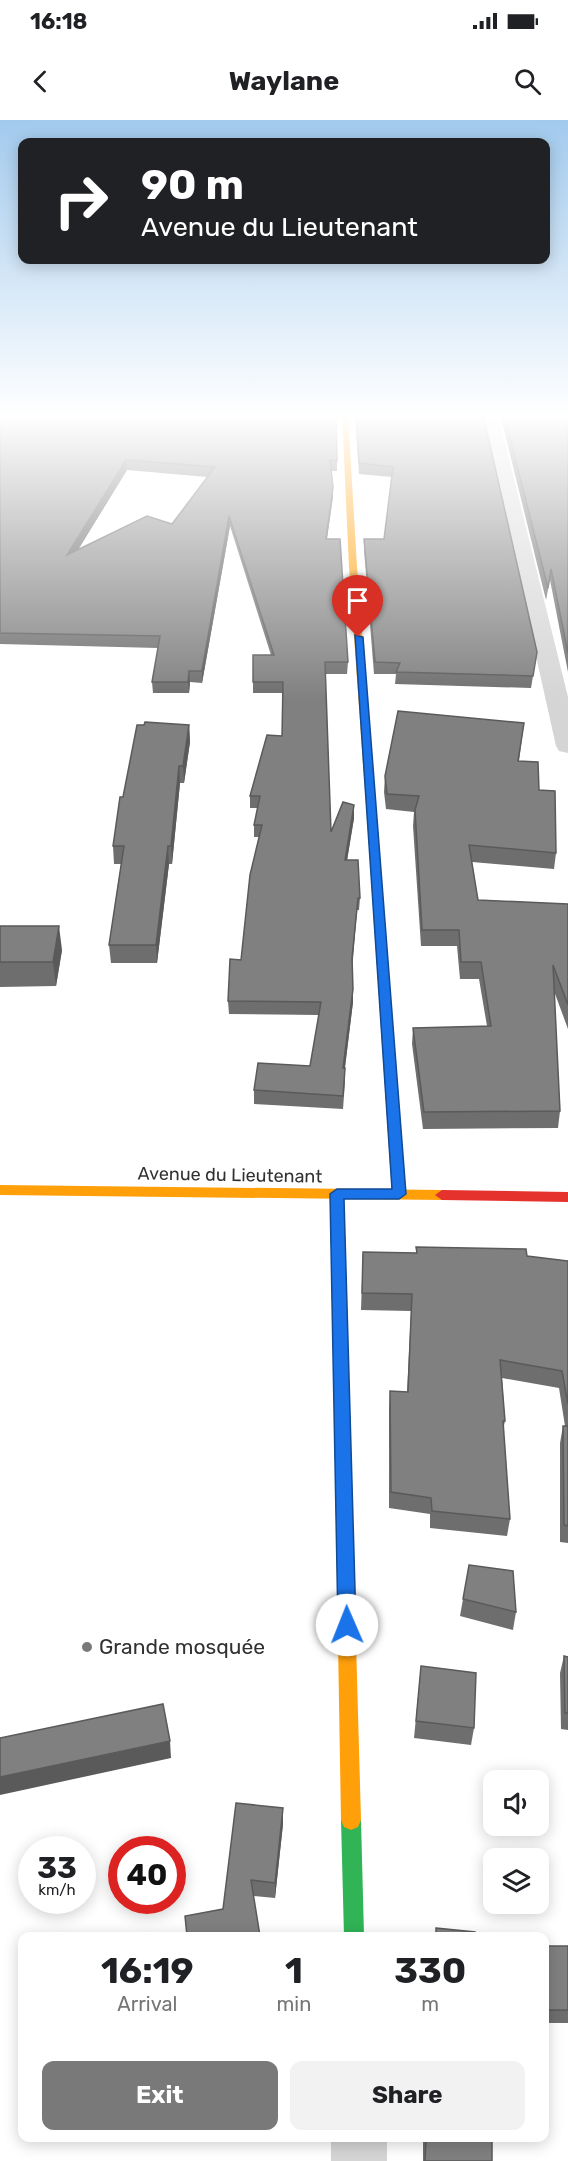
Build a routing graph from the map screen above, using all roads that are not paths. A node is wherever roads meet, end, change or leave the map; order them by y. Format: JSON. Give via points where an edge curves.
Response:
{"nodes":[{"id":1,"x":350,"y":509,"type":"edge"},
{"id":2,"x":512,"y":509,"type":"edge"},
{"id":3,"x":568,"y":746,"type":"edge"},
{"id":4,"x":0,"y":1190,"type":"edge"},
{"id":5,"x":337,"y":1194,"type":"junction"},
{"id":6,"x":399,"y":1194,"type":"junction"},
{"id":7,"x":568,"y":1197,"type":"edge"},
{"id":8,"x":354,"y":1932,"type":"edge"},
{"id":9,"x":359,"y":2142,"type":"edge"},
{"id":10,"x":359,"y":2161,"type":"edge"}],
"edges":[{"from":1,"to":6,"type":"street"},
{"from":2,"to":3,"type":"street"},
{"from":4,"to":5,"type":"street","name":"Avenue du Lieutenant"},
{"from":5,"to":6,"type":"street","name":"Avenue du Lieutenant"},
{"from":5,"to":8,"type":"street"},
{"from":6,"to":7,"type":"street","name":"Avenue du Lieutenant"},
{"from":9,"to":10,"type":"street"}]}
